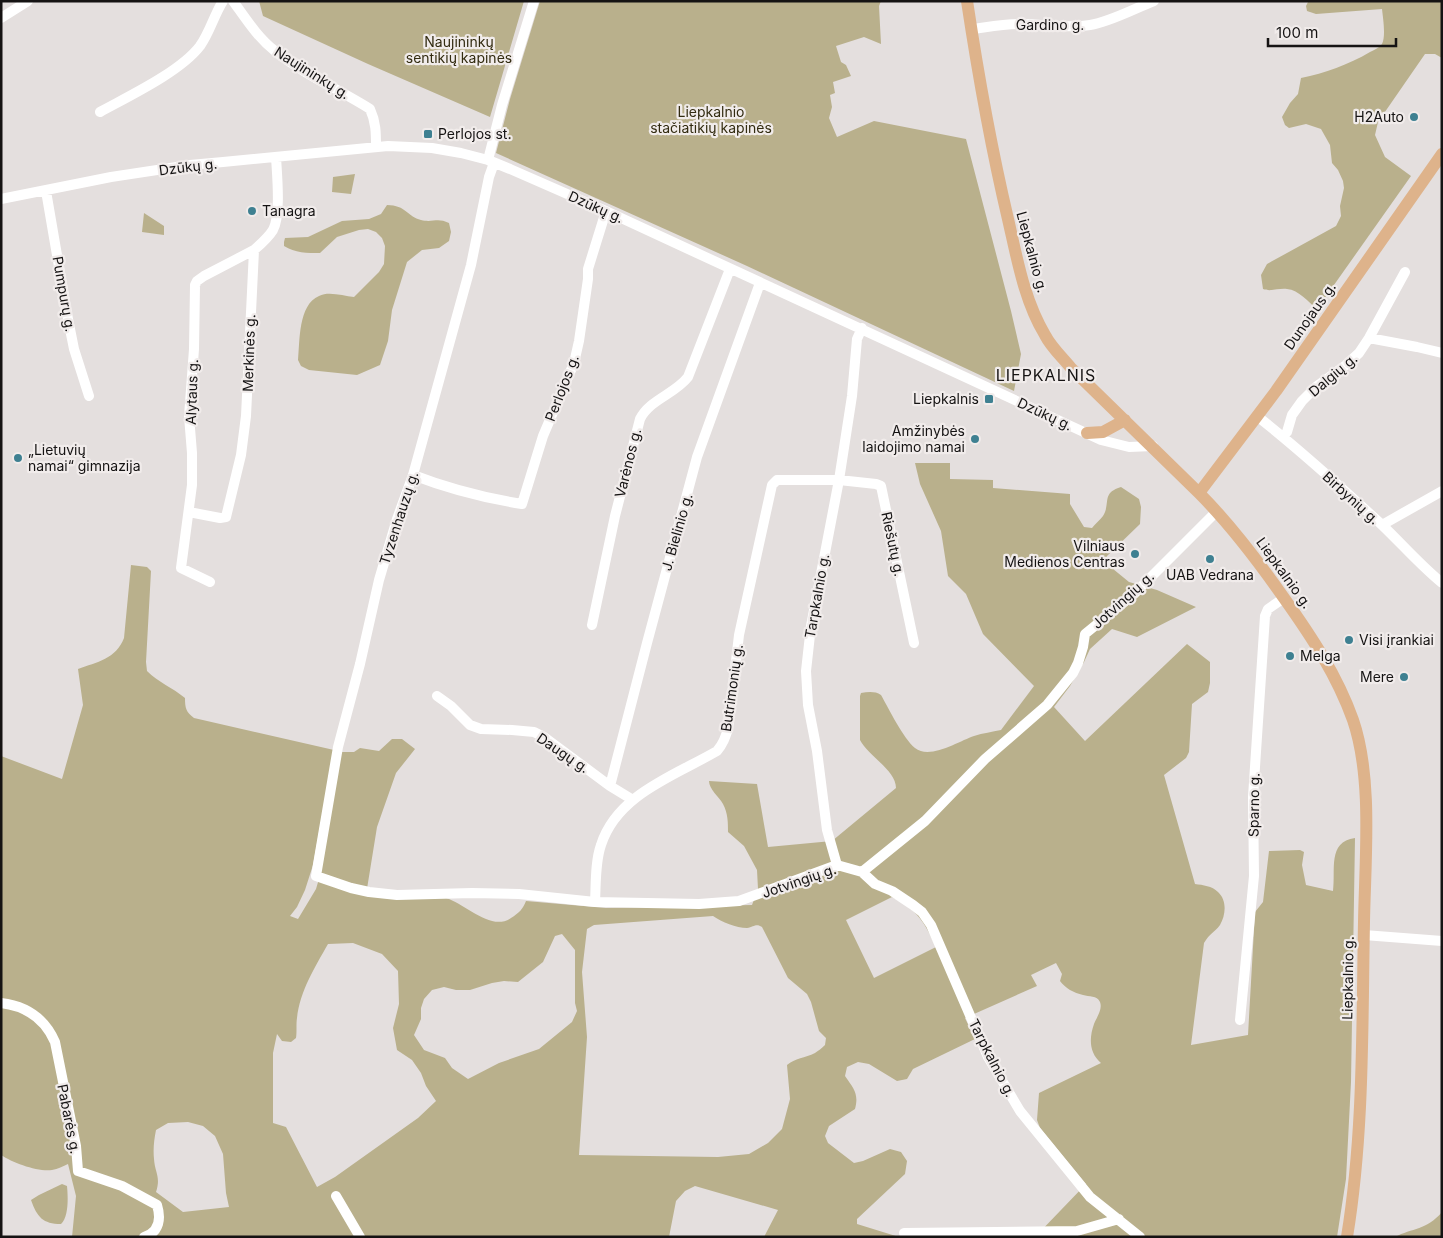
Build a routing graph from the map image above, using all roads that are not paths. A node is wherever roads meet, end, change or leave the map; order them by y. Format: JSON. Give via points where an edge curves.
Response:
{"nodes":[{"id":1,"x":28,"y":1,"type":"edge"},
{"id":2,"x":223,"y":1,"type":"edge"},
{"id":3,"x":233,"y":1,"type":"edge"},
{"id":4,"x":534,"y":1,"type":"edge"},
{"id":5,"x":967,"y":1,"type":"edge"},
{"id":6,"x":1154,"y":1,"type":"edge"},
{"id":7,"x":1,"y":18,"type":"edge"},
{"id":8,"x":972,"y":29,"type":"junction"},
{"id":9,"x":100,"y":112,"type":"dead end"},
{"id":10,"x":376,"y":147,"type":"junction"},
{"id":11,"x":1442,"y":154,"type":"edge"},
{"id":12,"x":276,"y":157,"type":"junction"},
{"id":13,"x":491,"y":161,"type":"junction"},
{"id":14,"x":46,"y":191,"type":"junction"},
{"id":15,"x":1,"y":199,"type":"edge"},
{"id":16,"x":606,"y":211,"type":"junction"},
{"id":17,"x":254,"y":250,"type":"junction"},
{"id":18,"x":730,"y":269,"type":"junction"},
{"id":19,"x":1405,"y":272,"type":"dead end"},
{"id":20,"x":760,"y":283,"type":"junction"},
{"id":21,"x":862,"y":328,"type":"junction"},
{"id":22,"x":1369,"y":338,"type":"junction"},
{"id":23,"x":1442,"y":353,"type":"edge"},
{"id":24,"x":89,"y":396,"type":"dead end"},
{"id":25,"x":1257,"y":416,"type":"junction"},
{"id":26,"x":1125,"y":420,"type":"junction"},
{"id":27,"x":1087,"y":433,"type":"junction"},
{"id":28,"x":1283,"y":437,"type":"junction"},
{"id":29,"x":1152,"y":446,"type":"junction"},
{"id":30,"x":413,"y":475,"type":"junction"},
{"id":31,"x":840,"y":480,"type":"junction"},
{"id":32,"x":1442,"y":491,"type":"edge"},
{"id":33,"x":1199,"y":493,"type":"junction"},
{"id":34,"x":1217,"y":511,"type":"junction"},
{"id":35,"x":189,"y":512,"type":"junction"},
{"id":36,"x":1382,"y":525,"type":"junction"},
{"id":37,"x":210,"y":582,"type":"dead end"},
{"id":38,"x":1442,"y":583,"type":"edge"},
{"id":39,"x":1284,"y":598,"type":"junction"},
{"id":40,"x":592,"y":625,"type":"dead end"},
{"id":41,"x":914,"y":643,"type":"dead end"},
{"id":42,"x":438,"y":696,"type":"dead end"},
{"id":43,"x":610,"y":786,"type":"junction"},
{"id":44,"x":632,"y":800,"type":"junction"},
{"id":45,"x":837,"y":865,"type":"junction"},
{"id":46,"x":862,"y":872,"type":"junction"},
{"id":47,"x":316,"y":876,"type":"joint"},
{"id":48,"x":595,"y":902,"type":"junction"},
{"id":49,"x":1364,"y":935,"type":"junction"},
{"id":50,"x":1442,"y":941,"type":"edge"},
{"id":51,"x":1,"y":1003,"type":"edge"},
{"id":52,"x":1240,"y":1020,"type":"dead end"},
{"id":53,"x":336,"y":1196,"type":"dead end"},
{"id":54,"x":1118,"y":1219,"type":"junction"},
{"id":55,"x":904,"y":1233,"type":"dead end"},
{"id":56,"x":144,"y":1237,"type":"edge"},
{"id":57,"x":360,"y":1237,"type":"edge"},
{"id":58,"x":1140,"y":1237,"type":"edge"},
{"id":59,"x":1347,"y":1237,"type":"edge"}],
"edges":[{"from":1,"to":7,"type":"street"},
{"from":2,"to":9,"type":"street","via":[[206,36],[189,57]]},
{"from":3,"to":10,"type":"street","name":"Naujininkų g.","via":[[274,50],[370,110],[375,124]]},
{"from":4,"to":13,"type":"street","name":"Tyzenhauzų g.","via":[[502,105]]},
{"from":5,"to":8,"type":"main road","name":"Liepkalnio g."},
{"from":6,"to":8,"type":"street","name":"Gardino g.","via":[[1089,25],[1020,24]]},
{"from":8,"to":26,"type":"main road","name":"Liepkalnio g.","via":[[999,182],[1034,314],[1051,346]]},
{"from":10,"to":12,"type":"street","name":"Dzūkų g."},
{"from":10,"to":13,"type":"street","name":"Dzūkų g.","via":[[432,148]]},
{"from":11,"to":25,"type":"main road","name":"Dunojaus g."},
{"from":12,"to":14,"type":"street","name":"Dzūkų g.","via":[[190,165]]},
{"from":12,"to":17,"type":"street","via":[[276,222],[268,237]]},
{"from":13,"to":16,"type":"street","name":"Dzūkų g."},
{"from":13,"to":30,"type":"street","name":"Tyzenhauzų g.","via":[[471,266]]},
{"from":14,"to":15,"type":"street","name":"Dzūkų g."},
{"from":14,"to":24,"type":"street","name":"Pumpurų g.","via":[[74,349]]},
{"from":16,"to":18,"type":"street","name":"Dzūkų g."},
{"from":16,"to":30,"type":"street","name":"Perlojos g.","via":[[588,269],[574,363],[543,436],[522,504],[446,488]]},
{"from":17,"to":35,"type":"street","name":"Alytaus g.","via":[[204,276],[195,285],[189,416],[192,453]]},
{"from":17,"to":35,"type":"street","name":"Merkinės g.","via":[[246,419],[226,517]]},
{"from":18,"to":20,"type":"street","name":"Dzūkų g."},
{"from":18,"to":40,"type":"street","name":"Varėnos g.","via":[[688,377],[646,410],[640,419]]},
{"from":19,"to":22,"type":"street","name":"Dalgių g."},
{"from":20,"to":21,"type":"street","name":"Dzūkų g."},
{"from":20,"to":43,"type":"street","name":"J. Bielinio g.","via":[[697,457]]},
{"from":21,"to":27,"type":"street","name":"Dzūkų g."},
{"from":21,"to":31,"type":"street","name":"Tarpkalnio g.","via":[[857,339]]},
{"from":22,"to":23,"type":"street"},
{"from":22,"to":28,"type":"street","name":"Dalgių g.","via":[[1354,359],[1302,401]]},
{"from":25,"to":28,"type":"street","name":"Birbynių g."},
{"from":25,"to":33,"type":"main road","name":"Dunojaus g."},
{"from":26,"to":27,"type":"main road","via":[[1103,432]]},
{"from":26,"to":29,"type":"main road","name":"Liepkalnio g."},
{"from":27,"to":29,"type":"street","name":"Dzūkų g.","via":[[1122,446]]},
{"from":28,"to":36,"type":"street","name":"Birbynių g."},
{"from":29,"to":33,"type":"main road","name":"Liepkalnio g."},
{"from":30,"to":47,"type":"street","name":"Tyzenhauzų g.","via":[[379,580],[338,747]]},
{"from":31,"to":41,"type":"street","name":"Riešutų g.","via":[[881,486]]},
{"from":31,"to":44,"type":"street","name":"Butrimonių g.","via":[[777,480],[772,485],[739,634],[725,738],[716,751]]},
{"from":31,"to":45,"type":"street","name":"Tarpkalnio g.","via":[[812,616],[806,671],[827,830]]},
{"from":32,"to":36,"type":"street"},
{"from":33,"to":34,"type":"main road","name":"Liepkalnio g."},
{"from":34,"to":39,"type":"main road","name":"Liepkalnio g."},
{"from":34,"to":46,"type":"street","name":"Jotvingių g.","via":[[1134,594],[1085,634],[1073,673],[1047,705],[985,759],[926,821]]},
{"from":35,"to":37,"type":"street","name":"Alytaus g.","via":[[181,568]]},
{"from":36,"to":38,"type":"street","name":"Birbynių g."},
{"from":39,"to":49,"type":"main road","name":"Liepkalnio g.","via":[[1336,681],[1352,718],[1359,745],[1365,807]]},
{"from":39,"to":52,"type":"street","name":"Sparno g.","via":[[1268,609],[1265,616],[1253,797],[1254,876]]},
{"from":42,"to":43,"type":"street","name":"Daugų g.","via":[[470,725],[481,729],[534,732],[544,737]]},
{"from":43,"to":44,"type":"street","name":"Daugų g."},
{"from":44,"to":48,"type":"street","name":"Butrimonių g.","via":[[603,839]]},
{"from":45,"to":46,"type":"street","name":"Jotvingių g."},
{"from":45,"to":48,"type":"street","name":"Jotvingių g.","via":[[740,901],[700,904]]},
{"from":46,"to":54,"type":"street","name":"Tarpkalnio g.","via":[[875,884],[892,891],[922,912],[931,925],[988,1057],[1020,1111],[1090,1197]]},
{"from":47,"to":48,"type":"street","name":"Jotvingių g.","via":[[382,894],[472,892]]},
{"from":49,"to":50,"type":"street"},
{"from":49,"to":59,"type":"main road","name":"Liepkalnio g.","via":[[1360,1117]]},
{"from":51,"to":56,"type":"street","name":"Pabarės g.","via":[[25,1009],[50,1031],[74,1137],[78,1171],[122,1186],[157,1204],[160,1216],[157,1228]]},
{"from":53,"to":57,"type":"street"},
{"from":54,"to":55,"type":"street","via":[[1077,1231]]},
{"from":54,"to":58,"type":"street","name":"Tarpkalnio g."}]}
